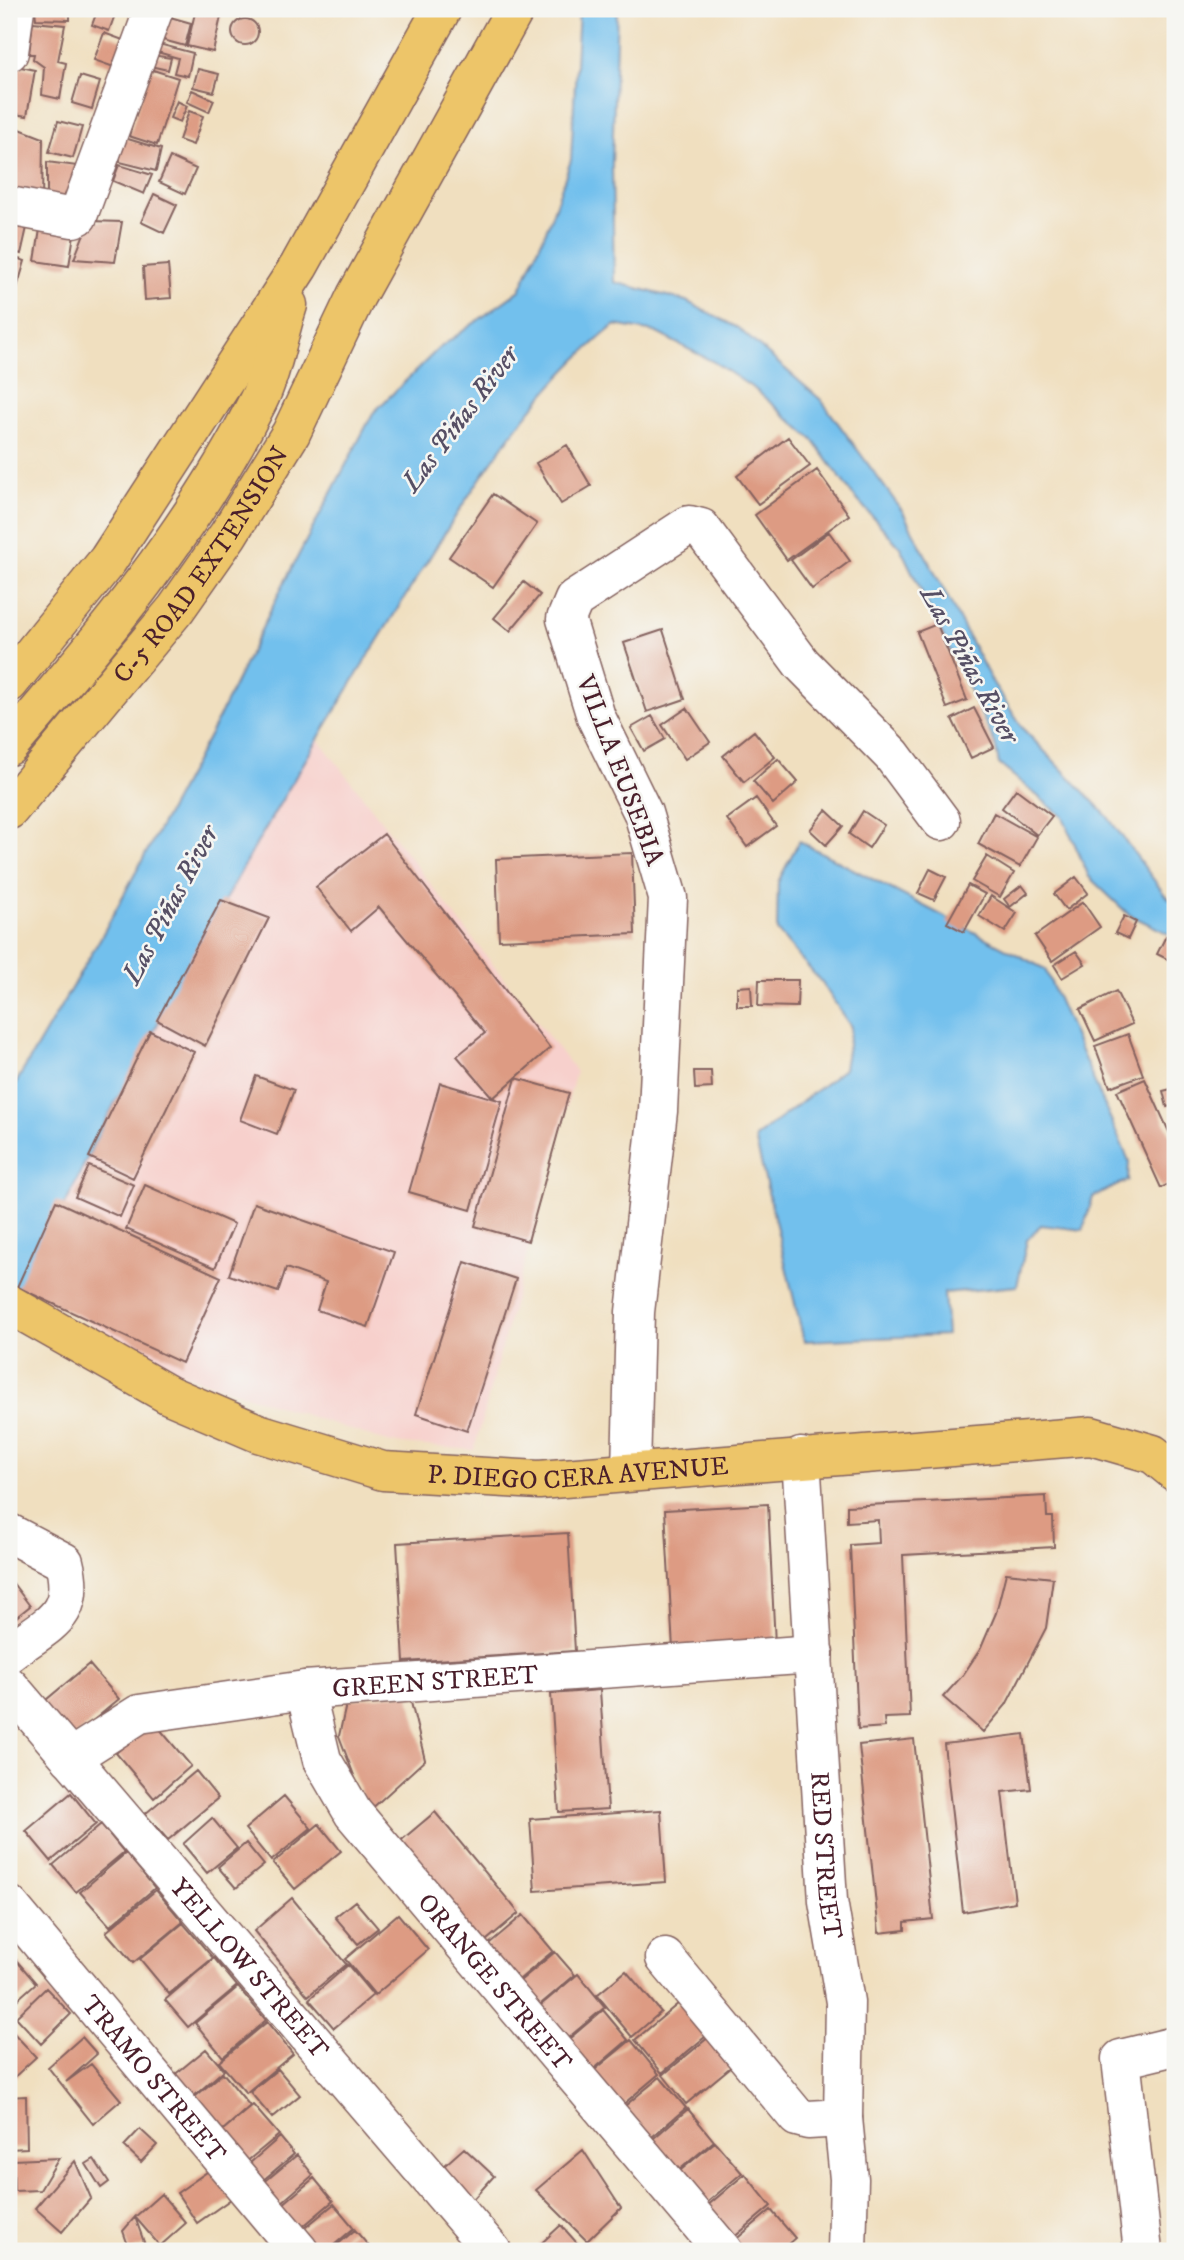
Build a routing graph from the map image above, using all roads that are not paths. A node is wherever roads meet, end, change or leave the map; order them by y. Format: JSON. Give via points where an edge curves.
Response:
{"nodes":[{"id":1,"x":15,"y":9,"type":"edge"},
{"id":2,"x":154,"y":9,"type":"edge"},
{"id":3,"x":442,"y":9,"type":"edge"},
{"id":4,"x":515,"y":9,"type":"edge"},
{"id":5,"x":9,"y":52,"type":"edge"},
{"id":6,"x":9,"y":206,"type":"edge"},
{"id":7,"x":299,"y":266,"type":"junction"},
{"id":8,"x":356,"y":296,"type":"junction"},
{"id":9,"x":259,"y":399,"type":"junction"},
{"id":10,"x":9,"y":683,"type":"edge"},
{"id":11,"x":9,"y":746,"type":"edge"},
{"id":12,"x":9,"y":810,"type":"edge"},
{"id":13,"x":941,"y":821,"type":"dead end"},
{"id":14,"x":12,"y":1306,"type":"edge"},
{"id":15,"x":801,"y":1457,"type":"junction"},
{"id":16,"x":631,"y":1471,"type":"junction"},
{"id":17,"x":1175,"y":1472,"type":"edge"},
{"id":18,"x":9,"y":1533,"type":"edge"},
{"id":19,"x":9,"y":1653,"type":"edge"},
{"id":20,"x":814,"y":1654,"type":"junction"},
{"id":21,"x":9,"y":1686,"type":"edge"},
{"id":22,"x":304,"y":1690,"type":"junction"},
{"id":23,"x":70,"y":1758,"type":"junction"},
{"id":24,"x":9,"y":1905,"type":"edge"},
{"id":25,"x":665,"y":1958,"type":"dead end"},
{"id":26,"x":1175,"y":2046,"type":"edge"},
{"id":27,"x":843,"y":2118,"type":"junction"},
{"id":28,"x":299,"y":2251,"type":"edge"},
{"id":29,"x":492,"y":2251,"type":"edge"},
{"id":30,"x":723,"y":2251,"type":"edge"},
{"id":31,"x":847,"y":2251,"type":"edge"},
{"id":32,"x":1143,"y":2251,"type":"edge"}],
"edges":[{"from":1,"to":5,"type":"street"},
{"from":2,"to":6,"type":"street","via":[[78,216]]},
{"from":3,"to":7,"type":"main road","name":"C-5 ROAD EXTENSION"},
{"from":4,"to":8,"type":"main road","name":"C-5 ROAD EXTENSION"},
{"from":7,"to":9,"type":"main road","name":"C-5 ROAD EXTENSION"},
{"from":7,"to":10,"type":"main road","name":"C-5 ROAD EXTENSION","via":[[108,560]]},
{"from":8,"to":9,"type":"main road","name":"C-5 ROAD EXTENSION"},
{"from":8,"to":12,"type":"main road","name":"C-5 ROAD EXTENSION","via":[[291,433],[228,536],[176,609]]},
{"from":9,"to":11,"type":"main road","name":"C-5 ROAD EXTENSION","via":[[176,536],[87,656]]},
{"from":13,"to":16,"type":"street","name":"VILLA EUSEBIA","via":[[892,755],[802,664],[701,528],[689,525],[574,600],[569,608],[566,619],[596,717],[643,813],[668,898],[658,1111],[635,1312]]},
{"from":14,"to":16,"type":"main road","name":"P. DIEGO CERA AVENUE","via":[[192,1406],[258,1433],[383,1471],[539,1480]]},
{"from":15,"to":16,"type":"main road","name":"P. DIEGO CERA AVENUE"},
{"from":15,"to":17,"type":"main road","name":"P. DIEGO CERA AVENUE","via":[[1091,1436],[1153,1454]]},
{"from":15,"to":20,"type":"street","name":"RED STREET"},
{"from":18,"to":19,"type":"street","via":[[64,1562],[71,1588],[64,1611]]},
{"from":20,"to":22,"type":"street","name":"GREEN STREET"},
{"from":20,"to":27,"type":"street","name":"RED STREET","via":[[828,1901],[845,2002]]},
{"from":21,"to":23,"type":"street","name":"YELLOW STREET"},
{"from":22,"to":23,"type":"street","name":"GREEN STREET","via":[[139,1714]]},
{"from":22,"to":30,"type":"street","name":"ORANGE STREET","via":[[322,1760],[353,1814]]},
{"from":23,"to":29,"type":"street","name":"YELLOW STREET"},
{"from":24,"to":28,"type":"street","name":"TRAMO STREET"},
{"from":25,"to":27,"type":"street","via":[[797,2117]]},
{"from":26,"to":32,"type":"street","via":[[1121,2059]]},
{"from":27,"to":31,"type":"street","name":"RED STREET","via":[[849,2179]]}]}
